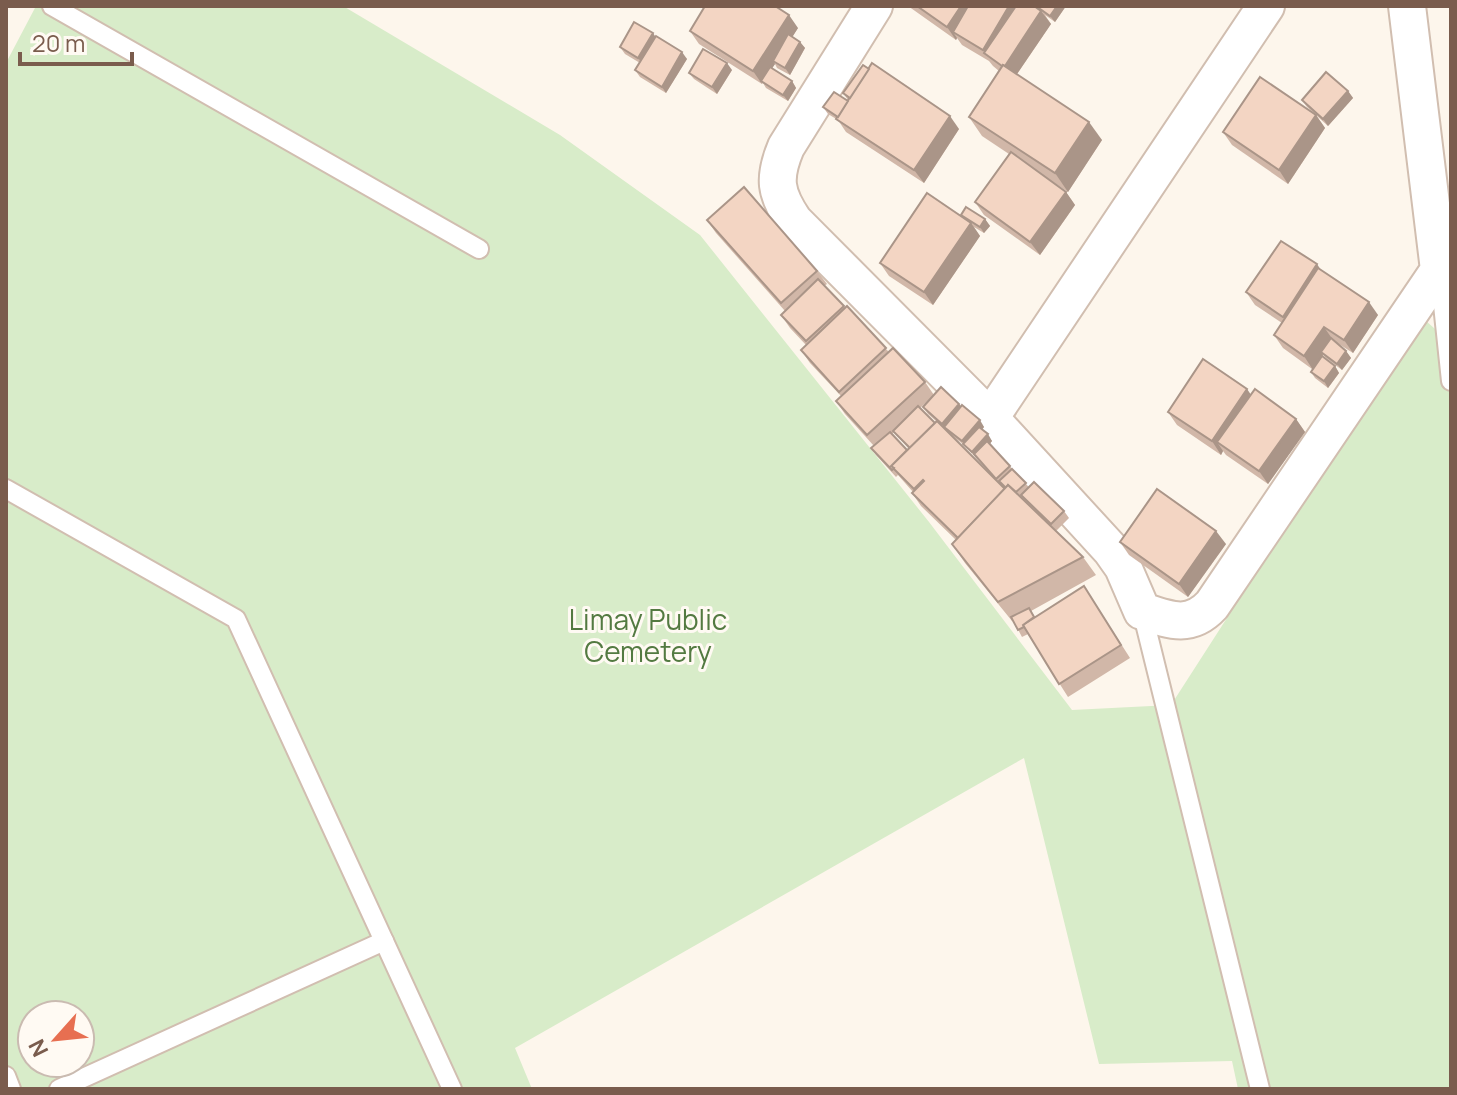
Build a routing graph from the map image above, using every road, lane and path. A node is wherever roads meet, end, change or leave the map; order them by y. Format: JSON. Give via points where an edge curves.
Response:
{"nodes":[{"id":1,"x":52,"y":6,"type":"edge"},
{"id":2,"x":874,"y":6,"type":"edge"},
{"id":3,"x":1266,"y":6,"type":"edge"},
{"id":4,"x":1407,"y":6,"type":"edge"},
{"id":5,"x":479,"y":249,"type":"dead end"},
{"id":6,"x":1439,"y":270,"type":"junction"},
{"id":7,"x":1451,"y":381,"type":"edge"},
{"id":8,"x":990,"y":418,"type":"junction"},
{"id":9,"x":6,"y":489,"type":"edge"},
{"id":10,"x":1142,"y":611,"type":"junction"},
{"id":11,"x":384,"y":941,"type":"junction"},
{"id":12,"x":6,"y":1076,"type":"edge"},
{"id":13,"x":11,"y":1089,"type":"edge"},
{"id":14,"x":59,"y":1089,"type":"edge"},
{"id":15,"x":452,"y":1089,"type":"edge"},
{"id":16,"x":1260,"y":1089,"type":"edge"}],
"edges":[{"from":1,"to":5,"type":"lane"},
{"from":2,"to":8,"type":"street","via":[[786,147],[777,185],[794,221]]},
{"from":3,"to":8,"type":"street"},
{"from":4,"to":6,"type":"street"},
{"from":6,"to":7,"type":"lane"},
{"from":6,"to":10,"type":"street","via":[[1212,605],[1204,614],[1181,621]]},
{"from":8,"to":10,"type":"street","via":[[1111,550]]},
{"from":9,"to":11,"type":"lane","via":[[236,619]]},
{"from":10,"to":16,"type":"lane"},
{"from":11,"to":14,"type":"lane"},
{"from":11,"to":15,"type":"lane"},
{"from":12,"to":13,"type":"lane"}]}
